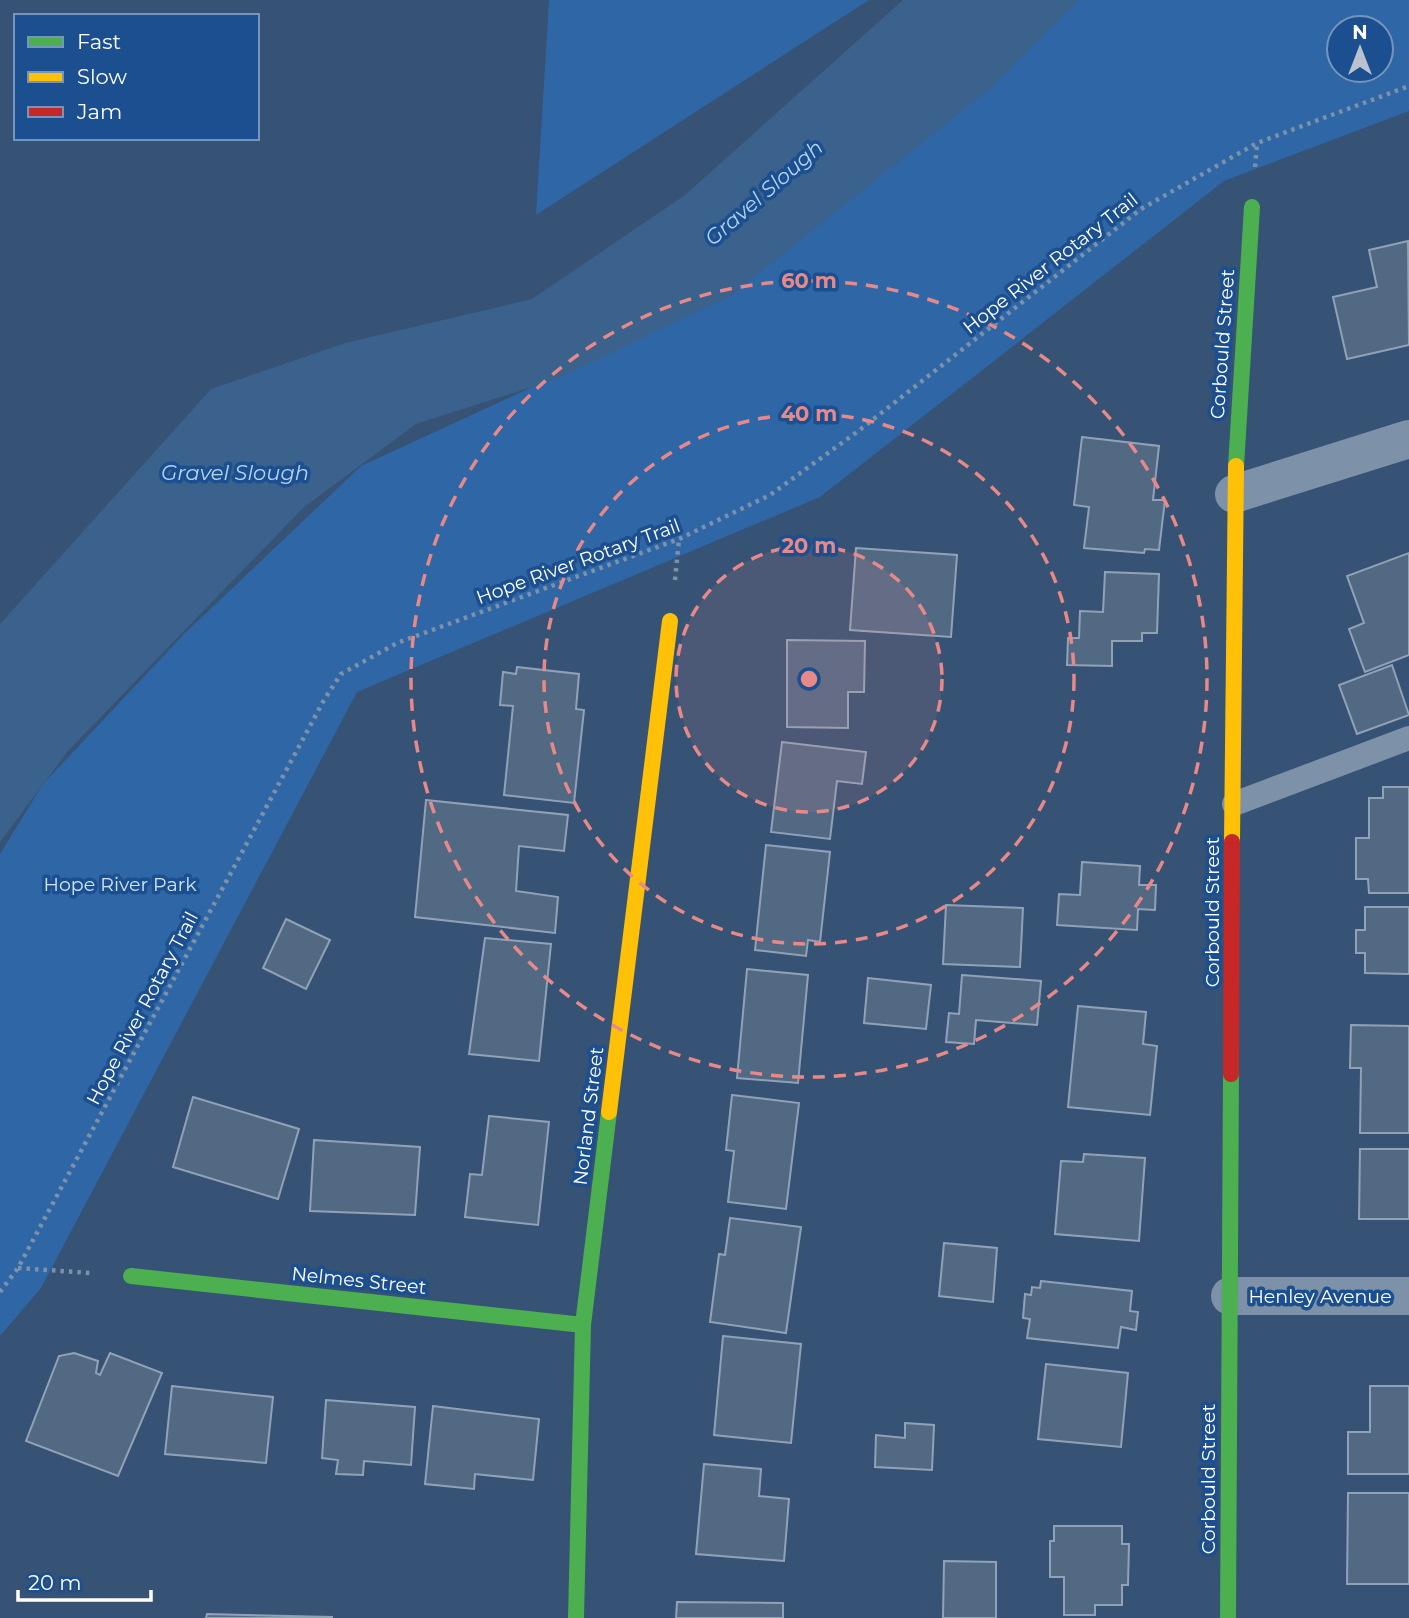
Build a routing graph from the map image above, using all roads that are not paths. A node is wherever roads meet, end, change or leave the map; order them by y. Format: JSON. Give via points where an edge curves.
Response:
{"nodes":[{"id":1,"x":1252,"y":207,"type":"dead end"},
{"id":2,"x":1409,"y":439,"type":"edge"},
{"id":3,"x":1234,"y":494,"type":"junction"},
{"id":4,"x":670,"y":621,"type":"dead end"},
{"id":5,"x":1409,"y":738,"type":"edge"},
{"id":6,"x":1234,"y":804,"type":"junction"},
{"id":7,"x":131,"y":1276,"type":"road end"},
{"id":8,"x":1230,"y":1296,"type":"junction"},
{"id":9,"x":1409,"y":1296,"type":"edge"},
{"id":10,"x":583,"y":1325,"type":"junction"},
{"id":11,"x":576,"y":1618,"type":"edge"},
{"id":12,"x":1228,"y":1618,"type":"edge"}],
"edges":[{"from":1,"to":3,"type":"street","name":"Corbould Street"},
{"from":2,"to":3,"type":"street"},
{"from":3,"to":6,"type":"street","name":"Corbould Street"},
{"from":4,"to":10,"type":"street","name":"Norland Street"},
{"from":5,"to":6,"type":"lane"},
{"from":6,"to":8,"type":"street","name":"Corbould Street"},
{"from":7,"to":10,"type":"street","name":"Nelmes Street"},
{"from":8,"to":9,"type":"street","name":"Henley Avenue"},
{"from":8,"to":12,"type":"street","name":"Corbould Street"},
{"from":10,"to":11,"type":"street","name":"Norland Street"}]}
